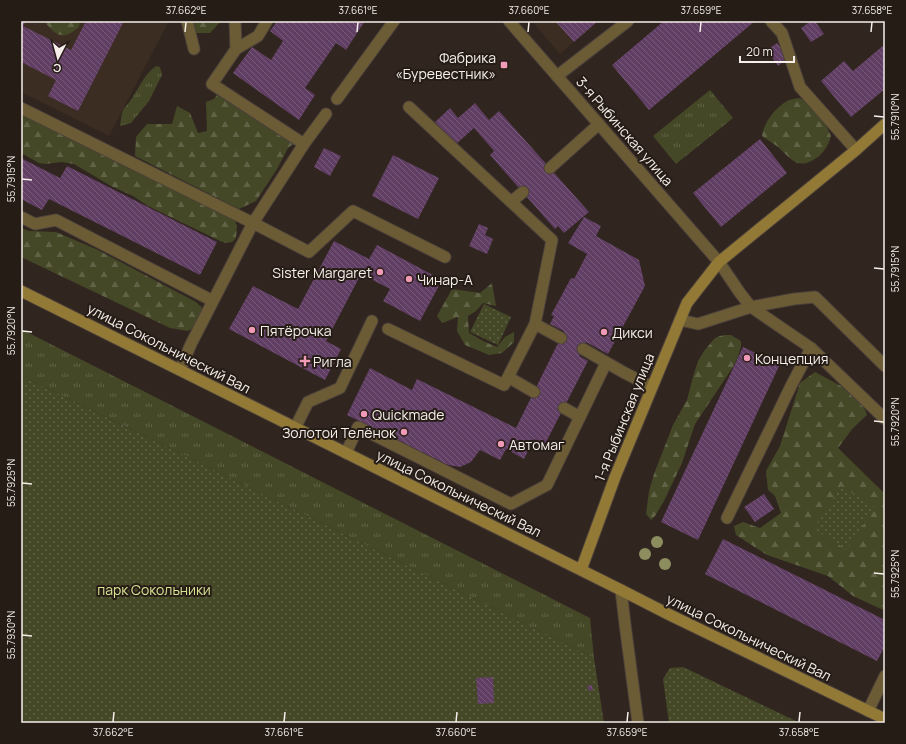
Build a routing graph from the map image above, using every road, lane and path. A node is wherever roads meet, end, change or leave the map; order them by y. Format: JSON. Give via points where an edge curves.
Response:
{"nodes":[{"id":1,"x":187,"y":21,"type":"edge"},
{"id":2,"x":235,"y":21,"type":"edge"},
{"id":3,"x":267,"y":21,"type":"edge"},
{"id":4,"x":394,"y":21,"type":"edge"},
{"id":5,"x":509,"y":21,"type":"edge"},
{"id":6,"x":628,"y":21,"type":"edge"},
{"id":7,"x":771,"y":21,"type":"edge"},
{"id":8,"x":194,"y":49,"type":"dead end"},
{"id":9,"x":236,"y":49,"type":"junction"},
{"id":10,"x":557,"y":76,"type":"junction"},
{"id":11,"x":337,"y":99,"type":"dead end"},
{"id":12,"x":409,"y":106,"type":"dead end"},
{"id":13,"x":21,"y":108,"type":"edge"},
{"id":14,"x":326,"y":114,"type":"dead end"},
{"id":15,"x":599,"y":124,"type":"junction"},
{"id":16,"x":885,"y":124,"type":"edge"},
{"id":17,"x":304,"y":144,"type":"junction"},
{"id":18,"x":856,"y":150,"type":"junction"},
{"id":19,"x":550,"y":168,"type":"dead end"},
{"id":20,"x":523,"y":192,"type":"dead end"},
{"id":21,"x":511,"y":202,"type":"junction"},
{"id":22,"x":21,"y":217,"type":"edge"},
{"id":23,"x":253,"y":223,"type":"junction"},
{"id":24,"x":445,"y":257,"type":"dead end"},
{"id":25,"x":719,"y":262,"type":"junction"},
{"id":26,"x":21,"y":291,"type":"edge"},
{"id":27,"x":213,"y":301,"type":"junction"},
{"id":28,"x":751,"y":307,"type":"junction"},
{"id":29,"x":680,"y":320,"type":"junction"},
{"id":30,"x":372,"y":321,"type":"dead end"},
{"id":31,"x":535,"y":324,"type":"junction"},
{"id":32,"x":388,"y":329,"type":"dead end"},
{"id":33,"x":561,"y":338,"type":"dead end"},
{"id":34,"x":811,"y":348,"type":"junction"},
{"id":35,"x":583,"y":349,"type":"dead end"},
{"id":36,"x":606,"y":363,"type":"junction"},
{"id":37,"x":885,"y":366,"type":"edge"},
{"id":38,"x":180,"y":370,"type":"junction"},
{"id":39,"x":508,"y":377,"type":"junction"},
{"id":40,"x":652,"y":387,"type":"junction"},
{"id":41,"x":534,"y":392,"type":"dead end"},
{"id":42,"x":564,"y":408,"type":"dead end"},
{"id":43,"x":580,"y":417,"type":"junction"},
{"id":44,"x":885,"y":419,"type":"edge"},
{"id":45,"x":295,"y":428,"type":"junction"},
{"id":46,"x":346,"y":453,"type":"junction"},
{"id":47,"x":727,"y":518,"type":"dead end"},
{"id":48,"x":581,"y":570,"type":"junction"},
{"id":49,"x":621,"y":590,"type":"junction"},
{"id":50,"x":885,"y":676,"type":"edge"},
{"id":51,"x":868,"y":711,"type":"junction"},
{"id":52,"x":885,"y":719,"type":"edge"},
{"id":53,"x":638,"y":723,"type":"edge"}],
"edges":[{"from":1,"to":8,"type":"street"},
{"from":2,"to":9,"type":"street"},
{"from":3,"to":9,"type":"street","via":[[258,36]]},
{"from":4,"to":11,"type":"street"},
{"from":5,"to":10,"type":"street","name":"3-я Рыбинская улица"},
{"from":6,"to":10,"type":"street"},
{"from":7,"to":18,"type":"street","via":[[782,33],[800,87]]},
{"from":9,"to":17,"type":"street","via":[[212,84]]},
{"from":10,"to":15,"type":"street","name":"3-я Рыбинская улица"},
{"from":12,"to":21,"type":"street"},
{"from":13,"to":23,"type":"street"},
{"from":14,"to":17,"type":"street"},
{"from":15,"to":19,"type":"street"},
{"from":15,"to":25,"type":"street","name":"3-я Рыбинская улица"},
{"from":16,"to":18,"type":"main road","name":"1-я Рыбинская улица"},
{"from":17,"to":23,"type":"street"},
{"from":18,"to":25,"type":"main road","name":"1-я Рыбинская улица"},
{"from":20,"to":21,"type":"street"},
{"from":21,"to":31,"type":"street","via":[[552,240]]},
{"from":22,"to":27,"type":"street","via":[[35,224],[56,220]]},
{"from":23,"to":24,"type":"street","via":[[309,252],[353,212]]},
{"from":23,"to":27,"type":"street"},
{"from":25,"to":28,"type":"street","name":"3-я Рыбинская улица"},
{"from":25,"to":29,"type":"main road","name":"1-я Рыбинская улица","via":[[687,303]]},
{"from":26,"to":38,"type":"main road","name":"улица Сокольнический Вал"},
{"from":27,"to":38,"type":"street"},
{"from":28,"to":29,"type":"street","via":[[698,324]]},
{"from":28,"to":34,"type":"street","name":"3-я Рыбинская улица"},
{"from":28,"to":37,"type":"street","via":[[815,297]]},
{"from":29,"to":40,"type":"main road","name":"1-я Рыбинская улица"},
{"from":30,"to":45,"type":"street","via":[[340,388],[308,402]]},
{"from":31,"to":33,"type":"street"},
{"from":31,"to":39,"type":"street"},
{"from":32,"to":39,"type":"street","via":[[504,385]]},
{"from":34,"to":44,"type":"street","name":"3-я Рыбинская улица"},
{"from":34,"to":47,"type":"street"},
{"from":35,"to":36,"type":"street"},
{"from":36,"to":40,"type":"street"},
{"from":36,"to":43,"type":"street"},
{"from":38,"to":45,"type":"main road","name":"улица Сокольнический Вал"},
{"from":39,"to":41,"type":"street"},
{"from":40,"to":48,"type":"main road","name":"1-я Рыбинская улица"},
{"from":42,"to":43,"type":"street"},
{"from":43,"to":46,"type":"street","via":[[547,485],[511,504],[358,427]]},
{"from":45,"to":46,"type":"main road","name":"улица Сокольнический Вал"},
{"from":46,"to":48,"type":"main road","name":"улица Сокольнический Вал"},
{"from":48,"to":49,"type":"main road","name":"улица Сокольнический Вал"},
{"from":49,"to":51,"type":"main road","name":"улица Сокольнический Вал"},
{"from":49,"to":53,"type":"street"},
{"from":50,"to":51,"type":"street"},
{"from":51,"to":52,"type":"main road","name":"улица Сокольнический Вал"}]}
